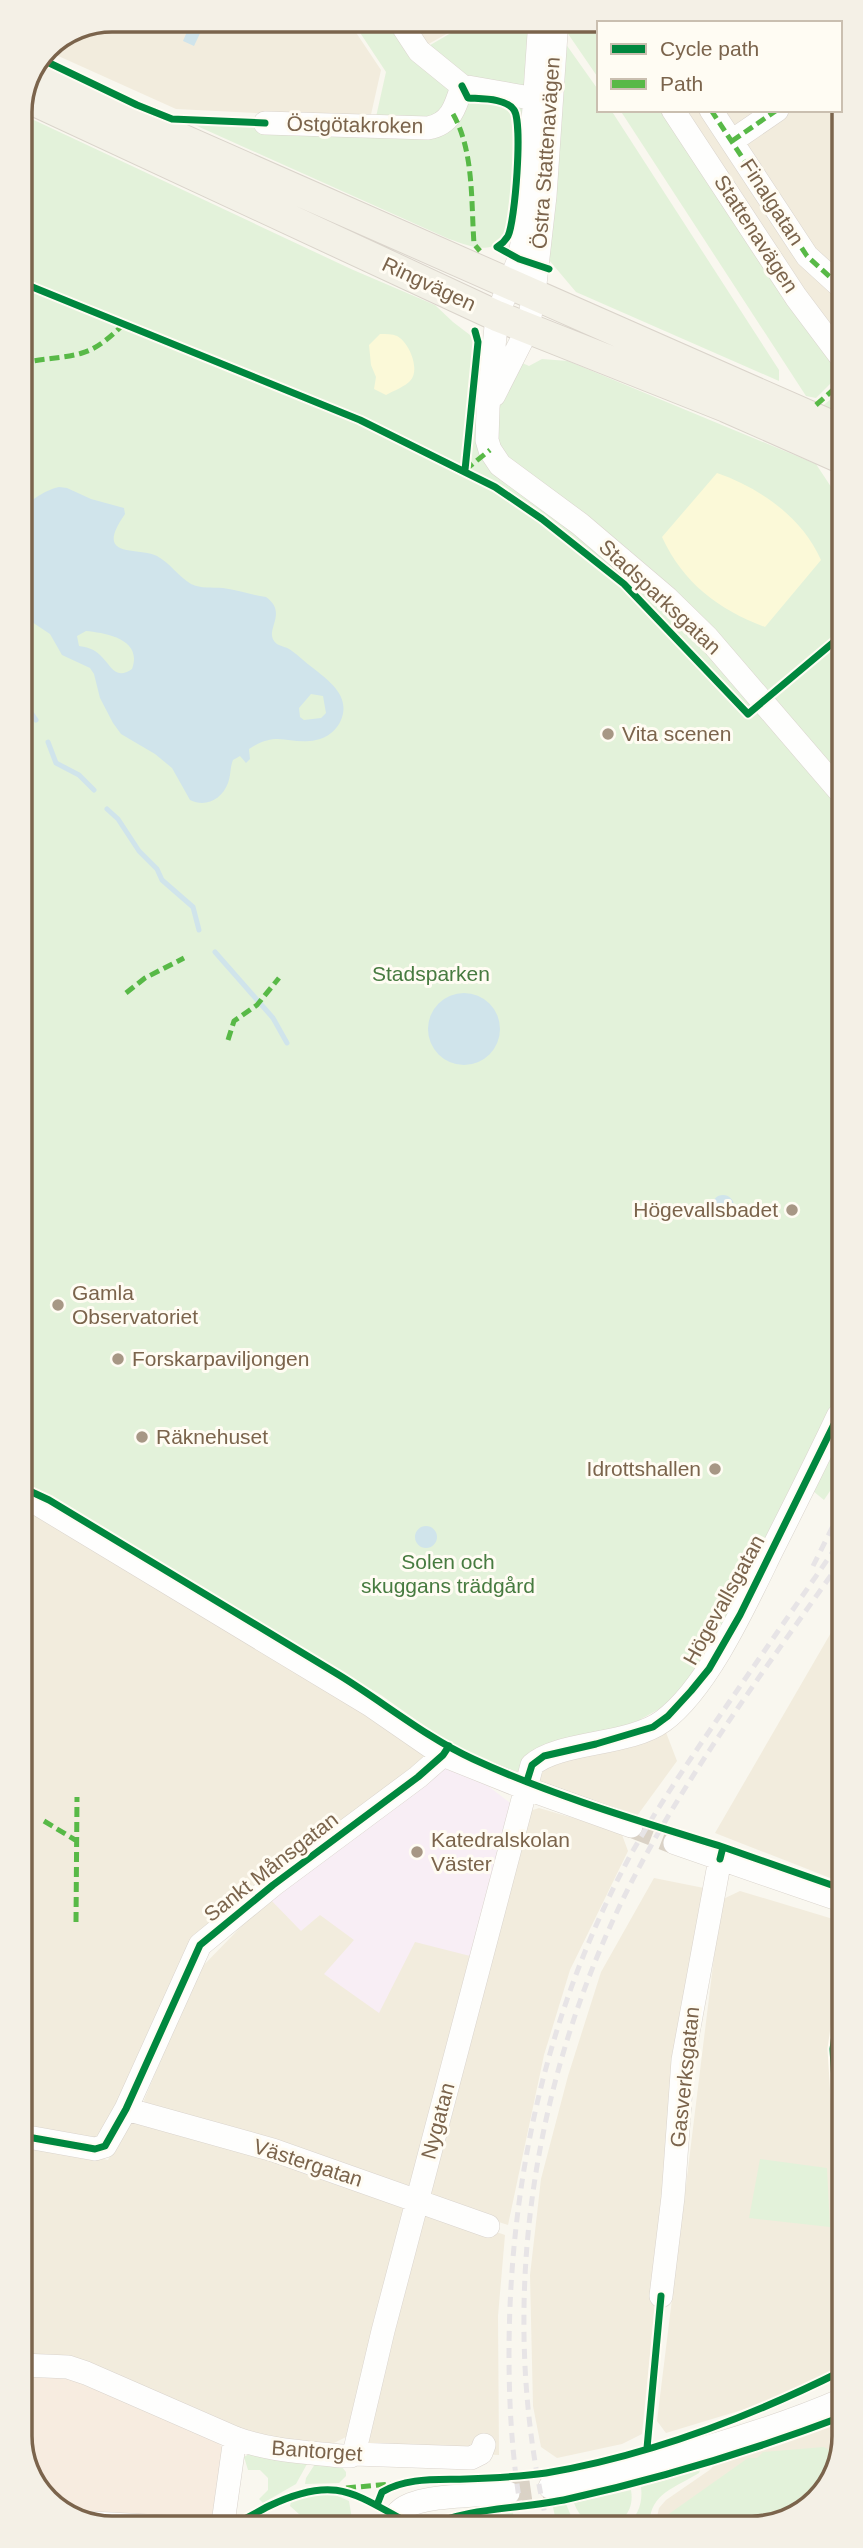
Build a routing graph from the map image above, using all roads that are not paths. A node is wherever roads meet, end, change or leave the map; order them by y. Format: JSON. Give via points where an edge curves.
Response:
{"nodes":[{"id":1,"x":407,"y":32,"type":"edge"},
{"id":2,"x":541,"y":32,"type":"edge"},
{"id":3,"x":555,"y":32,"type":"edge"},
{"id":4,"x":40,"y":77,"type":"edge"},
{"id":5,"x":462,"y":86,"type":"junction"},
{"id":6,"x":544,"y":98,"type":"junction"},
{"id":7,"x":33,"y":100,"type":"edge"},
{"id":8,"x":674,"y":112,"type":"edge"},
{"id":9,"x":712,"y":112,"type":"edge"},
{"id":10,"x":774,"y":112,"type":"edge"},
{"id":11,"x":265,"y":123,"type":"dead end"},
{"id":12,"x":732,"y":141,"type":"junction"},
{"id":13,"x":832,"y":279,"type":"edge"},
{"id":14,"x":522,"y":288,"type":"junction"},
{"id":15,"x":497,"y":316,"type":"junction"},
{"id":16,"x":528,"y":328,"type":"junction"},
{"id":17,"x":832,"y":345,"type":"edge"},
{"id":18,"x":488,"y":408,"type":"junction"},
{"id":19,"x":832,"y":426,"type":"edge"},
{"id":20,"x":832,"y":454,"type":"edge"},
{"id":21,"x":832,"y":782,"type":"edge"},
{"id":22,"x":832,"y":1428,"type":"edge"},
{"id":23,"x":32,"y":1500,"type":"edge"},
{"id":24,"x":443,"y":1755,"type":"junction"},
{"id":25,"x":525,"y":1788,"type":"junction"},
{"id":26,"x":631,"y":1825,"type":"tunnel mouth"},
{"id":27,"x":675,"y":1843,"type":"tunnel mouth"},
{"id":28,"x":720,"y":1859,"type":"junction"},
{"id":29,"x":832,"y":1897,"type":"edge"},
{"id":30,"x":126,"y":2109,"type":"junction"},
{"id":31,"x":32,"y":2138,"type":"edge"},
{"id":32,"x":418,"y":2199,"type":"junction"},
{"id":33,"x":488,"y":2226,"type":"dead end"},
{"id":34,"x":661,"y":2296,"type":"dead end"},
{"id":35,"x":32,"y":2365,"type":"edge"},
{"id":36,"x":832,"y":2403,"type":"edge"},
{"id":37,"x":235,"y":2438,"type":"junction"},
{"id":38,"x":484,"y":2445,"type":"dead end"},
{"id":39,"x":354,"y":2454,"type":"junction"},
{"id":40,"x":550,"y":2487,"type":"tunnel mouth"},
{"id":41,"x":508,"y":2493,"type":"tunnel mouth"},
{"id":42,"x":225,"y":2516,"type":"edge"},
{"id":43,"x":398,"y":2516,"type":"edge"}],
"edges":[{"from":1,"to":5,"type":"street","via":[[419,51]]},
{"from":2,"to":6,"type":"street","name":"Östra Stattenavägen"},
{"from":3,"to":6,"type":"street","name":"Östra Stattenavägen"},
{"from":4,"to":14,"type":"main road","name":"Ringvägen"},
{"from":5,"to":6,"type":"street"},
{"from":5,"to":11,"type":"street","name":"Östgötakroken","via":[[453,114],[437,127]]},
{"from":6,"to":14,"type":"street","name":"Östra Stattenavägen","via":[[520,255]]},
{"from":7,"to":15,"type":"main road","name":"Ringvägen"},
{"from":8,"to":17,"type":"street","name":"Stattenavägen"},
{"from":9,"to":12,"type":"street","name":"Finalgatan"},
{"from":10,"to":12,"type":"street"},
{"from":12,"to":13,"type":"street","name":"Finalgatan","via":[[807,256]]},
{"from":14,"to":15,"type":"street","name":"Östra Stattenavägen"},
{"from":14,"to":16,"type":"street","name":"Östra Stattenavägen"},
{"from":14,"to":19,"type":"main road","name":"Ringvägen"},
{"from":15,"to":16,"type":"main road","name":"Ringvägen"},
{"from":15,"to":18,"type":"street","name":"Stadsparksgatan"},
{"from":16,"to":18,"type":"street","name":"Stadsparksgatan"},
{"from":16,"to":20,"type":"main road","name":"Ringvägen"},
{"from":18,"to":21,"type":"street","name":"Stadsparksgatan","via":[[487,440],[500,465],[580,524],[667,598],[707,637]]},
{"from":22,"to":25,"type":"street","name":"Högevallsgatan","via":[[740,1615],[691,1691],[653,1727],[544,1756],[532,1765]]},
{"from":23,"to":24,"type":"street","via":[[372,1706]]},
{"from":24,"to":25,"type":"street"},
{"from":24,"to":30,"type":"street","name":"Sankt Månsgatan","via":[[200,1945]]},
{"from":25,"to":26,"type":"street"},
{"from":25,"to":32,"type":"street","name":"Nygatan"},
{"from":27,"to":28,"type":"street"},
{"from":28,"to":29,"type":"street"},
{"from":28,"to":34,"type":"street","name":"Gasverksgatan","via":[[683,2060]]},
{"from":30,"to":31,"type":"street","name":"Sankt Månsgatan","via":[[101,2149]]},
{"from":30,"to":32,"type":"street","name":"Västergatan","via":[[273,2150]]},
{"from":32,"to":33,"type":"street","name":"Västergatan"},
{"from":32,"to":39,"type":"street","name":"Nygatan"},
{"from":35,"to":37,"type":"street","name":"Bantorget","via":[[86,2373]]},
{"from":36,"to":40,"type":"street","via":[[716,2444]]},
{"from":37,"to":39,"type":"street","name":"Bantorget","via":[[279,2450]]},
{"from":37,"to":42,"type":"street"},
{"from":38,"to":39,"type":"street","name":"Bantorget","via":[[481,2453],[471,2458]]},
{"from":41,"to":43,"type":"street","via":[[430,2500],[406,2507]]}]}
